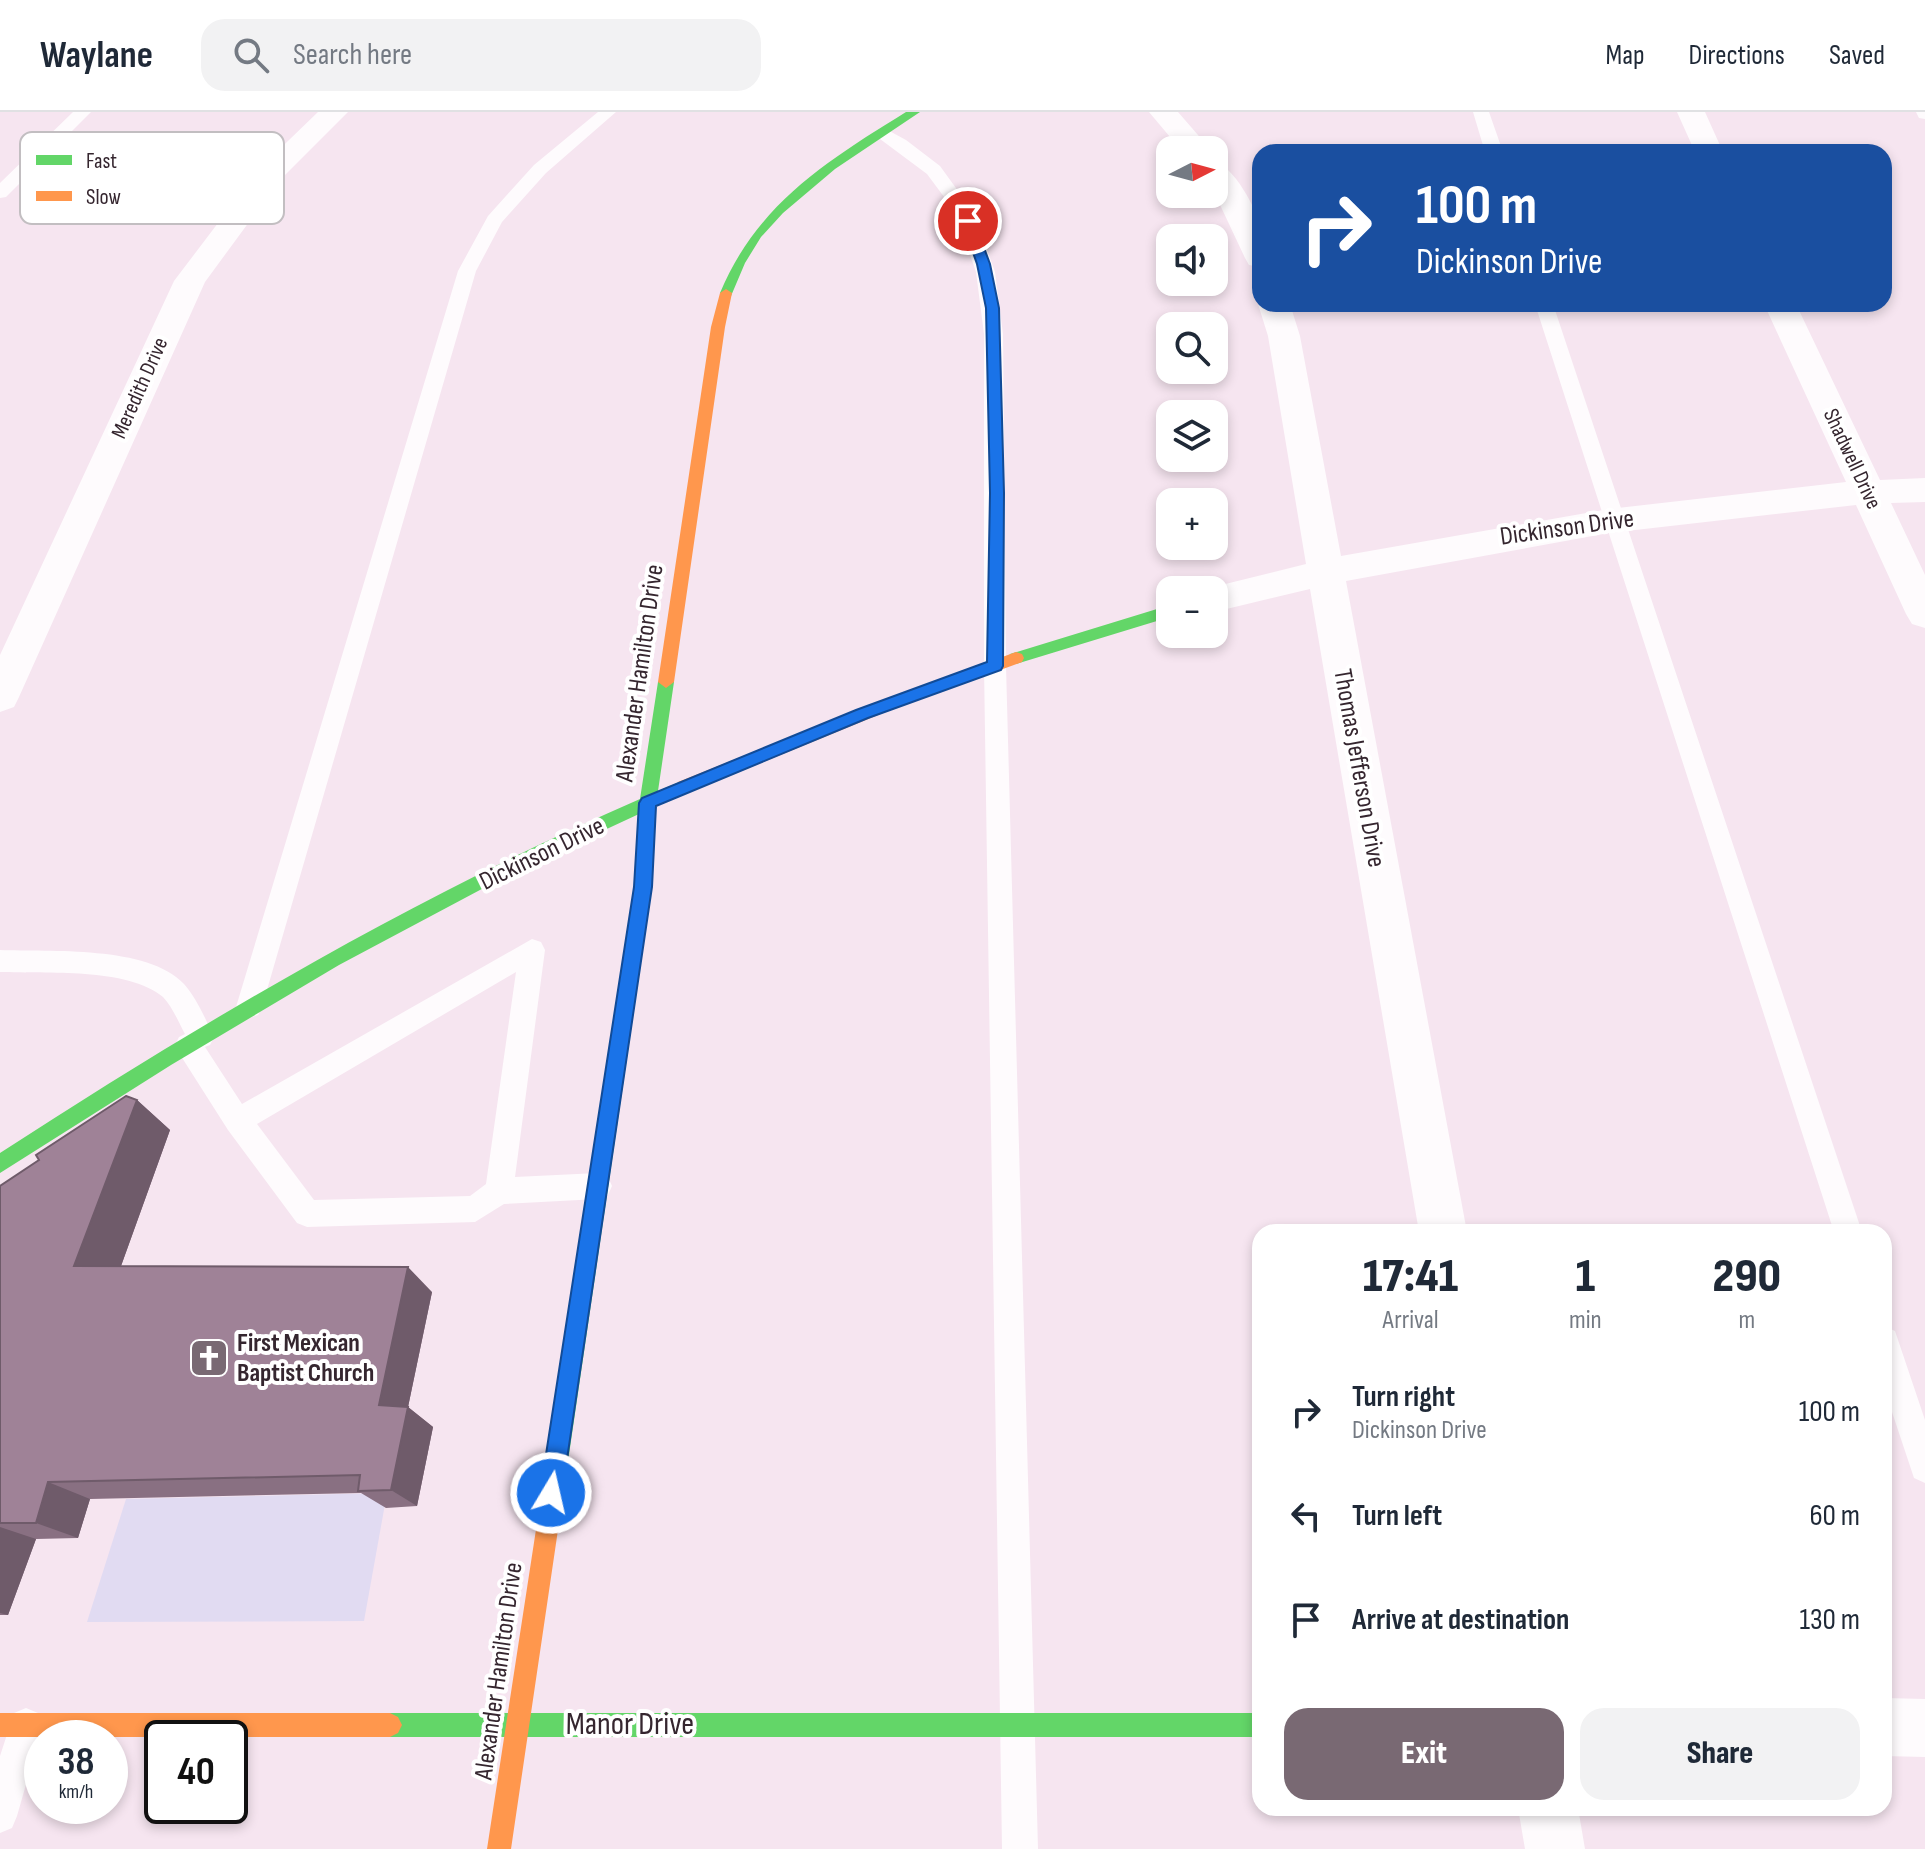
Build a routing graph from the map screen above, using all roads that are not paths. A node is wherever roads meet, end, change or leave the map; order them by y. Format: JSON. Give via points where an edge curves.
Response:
{"nodes":[{"id":1,"x":83,"y":112,"type":"edge"},
{"id":2,"x":334,"y":112,"type":"edge"},
{"id":3,"x":608,"y":112,"type":"edge"},
{"id":4,"x":914,"y":112,"type":"edge"},
{"id":5,"x":1163,"y":112,"type":"edge"},
{"id":6,"x":1481,"y":112,"type":"edge"},
{"id":7,"x":1691,"y":112,"type":"edge"},
{"id":8,"x":60,"y":132,"type":"edge"},
{"id":9,"x":882,"y":132,"type":"junction"},
{"id":10,"x":1184,"y":136,"type":"edge"},
{"id":11,"x":1491,"y":144,"type":"edge"},
{"id":12,"x":1705,"y":144,"type":"edge"},
{"id":13,"x":284,"y":160,"type":"edge"},
{"id":14,"x":20,"y":172,"type":"edge"},
{"id":15,"x":1228,"y":190,"type":"edge"},
{"id":16,"x":0,"y":193,"type":"edge"},
{"id":17,"x":232,"y":224,"type":"edge"},
{"id":18,"x":1252,"y":241,"type":"edge"},
{"id":19,"x":1276,"y":312,"type":"edge"},
{"id":20,"x":1547,"y":312,"type":"edge"},
{"id":21,"x":1784,"y":312,"type":"edge"},
{"id":22,"x":1925,"y":490,"type":"edge"},
{"id":23,"x":1867,"y":491,"type":"junction"},
{"id":24,"x":1616,"y":520,"type":"junction"},
{"id":25,"x":1324,"y":574,"type":"junction"},
{"id":26,"x":1228,"y":596,"type":"edge"},
{"id":27,"x":1925,"y":614,"type":"edge"},
{"id":28,"x":1156,"y":615,"type":"edge"},
{"id":29,"x":995,"y":666,"type":"junction"},
{"id":30,"x":0,"y":697,"type":"edge"},
{"id":31,"x":648,"y":803,"type":"junction"},
{"id":32,"x":0,"y":961,"type":"edge"},
{"id":33,"x":249,"y":1007,"type":"junction"},
{"id":34,"x":194,"y":1041,"type":"junction"},
{"id":35,"x":238,"y":1121,"type":"junction"},
{"id":36,"x":0,"y":1164,"type":"edge"},
{"id":37,"x":598,"y":1186,"type":"junction"},
{"id":38,"x":499,"y":1191,"type":"junction"},
{"id":39,"x":1442,"y":1224,"type":"edge"},
{"id":40,"x":1845,"y":1224,"type":"edge"},
{"id":41,"x":1892,"y":1366,"type":"edge"},
{"id":42,"x":1925,"y":1467,"type":"edge"},
{"id":43,"x":517,"y":1723,"type":"junction"},
{"id":44,"x":13,"y":1725,"type":"edge"},
{"id":45,"x":1018,"y":1725,"type":"junction"},
{"id":46,"x":1252,"y":1725,"type":"edge"},
{"id":47,"x":1892,"y":1727,"type":"edge"},
{"id":48,"x":1925,"y":1728,"type":"edge"},
{"id":49,"x":0,"y":1816,"type":"edge"},
{"id":50,"x":1549,"y":1816,"type":"edge"},
{"id":51,"x":499,"y":1849,"type":"edge"},
{"id":52,"x":1020,"y":1849,"type":"edge"},
{"id":53,"x":1555,"y":1849,"type":"edge"}],
"edges":[{"from":1,"to":8,"type":"lane"},
{"from":2,"to":13,"type":"street","name":"Meredith Drive"},
{"from":3,"to":33,"type":"lane","via":[[540,169],[494,220],[467,271]]},
{"from":4,"to":9,"type":"street","name":"Alexander Hamilton Drive"},
{"from":5,"to":10,"type":"street"},
{"from":6,"to":11,"type":"lane"},
{"from":7,"to":12,"type":"street"},
{"from":9,"to":29,"type":"lane","via":[[921,157],[948,187],[968,221],[990,293],[997,493]]},
{"from":9,"to":31,"type":"street","name":"Alexander Hamilton Drive","via":[[838,159],[772,216],[731,277],[718,327]]},
{"from":14,"to":16,"type":"lane"},
{"from":15,"to":18,"type":"street"},
{"from":17,"to":30,"type":"street","name":"Meredith Drive","via":[[190,281]]},
{"from":19,"to":25,"type":"street","name":"Thomas Jefferson Drive"},
{"from":20,"to":24,"type":"lane"},
{"from":21,"to":23,"type":"street","name":"Shadwell Drive"},
{"from":22,"to":23,"type":"street","name":"Dickinson Drive"},
{"from":23,"to":24,"type":"street","name":"Dickinson Drive"},
{"from":23,"to":27,"type":"street","name":"Shadwell Drive"},
{"from":24,"to":25,"type":"street","name":"Dickinson Drive"},
{"from":24,"to":40,"type":"lane"},
{"from":25,"to":26,"type":"street","name":"Dickinson Drive"},
{"from":25,"to":39,"type":"street","name":"Thomas Jefferson Drive"},
{"from":28,"to":29,"type":"street","name":"Dickinson Drive"},
{"from":29,"to":31,"type":"street","name":"Dickinson Drive","via":[[862,714]]},
{"from":29,"to":45,"type":"lane"},
{"from":31,"to":33,"type":"street","name":"Dickinson Drive","via":[[549,847]]},
{"from":31,"to":37,"type":"street","name":"Alexander Hamilton Drive","via":[[643,887]]},
{"from":32,"to":34,"type":"lane","via":[[145,972],[174,991]]},
{"from":33,"to":34,"type":"street","name":"Dickinson Drive"},
{"from":34,"to":35,"type":"lane"},
{"from":34,"to":36,"type":"street","name":"Dickinson Drive"},
{"from":35,"to":38,"type":"lane","via":[[307,1214],[475,1209]]},
{"from":35,"to":38,"type":"lane","via":[[532,950]]},
{"from":37,"to":38,"type":"lane"},
{"from":37,"to":43,"type":"street","name":"Alexander Hamilton Drive"},
{"from":41,"to":42,"type":"lane"},
{"from":43,"to":44,"type":"street","name":"Manor Drive"},
{"from":43,"to":45,"type":"street","name":"Manor Drive"},
{"from":43,"to":51,"type":"street","name":"Alexander Hamilton Drive"},
{"from":44,"to":49,"type":"lane"},
{"from":45,"to":46,"type":"street","name":"Manor Drive"},
{"from":45,"to":52,"type":"lane"},
{"from":47,"to":48,"type":"street"},
{"from":50,"to":53,"type":"street"}]}
